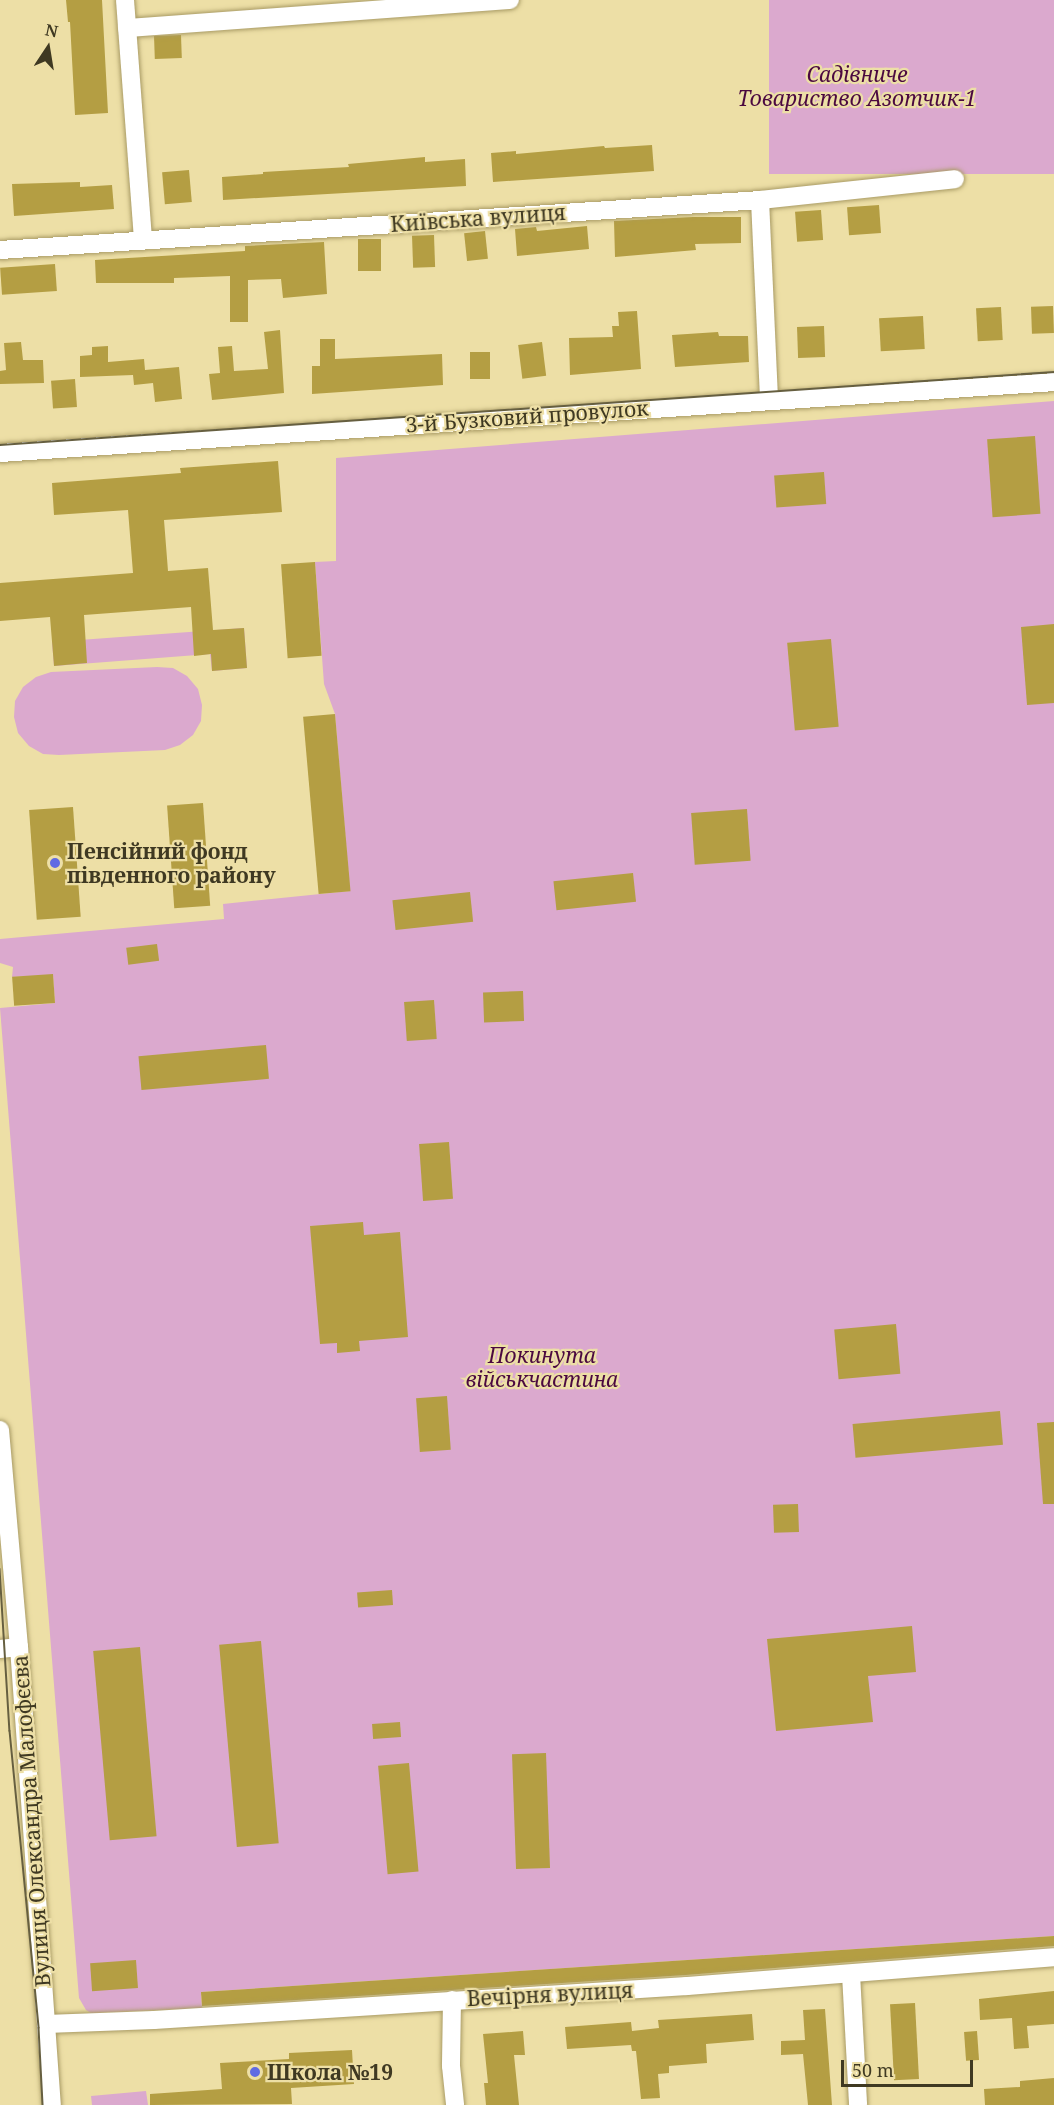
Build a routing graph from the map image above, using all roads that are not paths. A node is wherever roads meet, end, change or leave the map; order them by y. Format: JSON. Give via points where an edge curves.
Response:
{"nodes":[{"id":1,"x":125,"y":0,"type":"edge"},
{"id":2,"x":510,"y":0,"type":"edge"},
{"id":3,"x":127,"y":28,"type":"junction"},
{"id":4,"x":956,"y":179,"type":"dead end"},
{"id":5,"x":760,"y":200,"type":"junction"},
{"id":6,"x":143,"y":240,"type":"junction"},
{"id":7,"x":0,"y":250,"type":"edge"},
{"id":8,"x":1054,"y":382,"type":"edge"},
{"id":9,"x":769,"y":400,"type":"junction"},
{"id":10,"x":0,"y":453,"type":"edge"},
{"id":11,"x":0,"y":1430,"type":"edge"},
{"id":12,"x":1,"y":1478,"type":"edge"},
{"id":13,"x":19,"y":1647,"type":"junction"},
{"id":14,"x":0,"y":1650,"type":"edge"},
{"id":15,"x":1054,"y":1958,"type":"edge"},
{"id":16,"x":850,"y":1974,"type":"junction"},
{"id":17,"x":452,"y":2000,"type":"junction"},
{"id":18,"x":46,"y":2024,"type":"junction"},
{"id":19,"x":52,"y":2105,"type":"edge"},
{"id":20,"x":454,"y":2105,"type":"edge"},
{"id":21,"x":858,"y":2105,"type":"edge"}],
"edges":[{"from":1,"to":3,"type":"street"},
{"from":2,"to":3,"type":"street"},
{"from":3,"to":6,"type":"street"},
{"from":4,"to":5,"type":"street","name":"Київська вулиця"},
{"from":5,"to":6,"type":"street","name":"Київська вулиця"},
{"from":5,"to":9,"type":"street"},
{"from":6,"to":7,"type":"street","name":"Київська вулиця"},
{"from":8,"to":9,"type":"street","name":"3-й Бузковий провулок"},
{"from":9,"to":10,"type":"street","name":"3-й Бузковий провулок"},
{"from":11,"to":12,"type":"street","name":"Вулиця Олександра Малофєєва"},
{"from":12,"to":13,"type":"street","name":"Вулиця Олександра Малофєєва"},
{"from":13,"to":14,"type":"street"},
{"from":13,"to":18,"type":"street","name":"Вулиця Олександра Малофєєва"},
{"from":15,"to":16,"type":"street","name":"Вечірня вулиця"},
{"from":16,"to":17,"type":"street","name":"Вечірня вулиця"},
{"from":16,"to":21,"type":"street"},
{"from":17,"to":18,"type":"street","name":"Вечірня вулиця"},
{"from":17,"to":20,"type":"street"},
{"from":18,"to":19,"type":"street","name":"Вулиця Олександра Малофєєва"}]}
